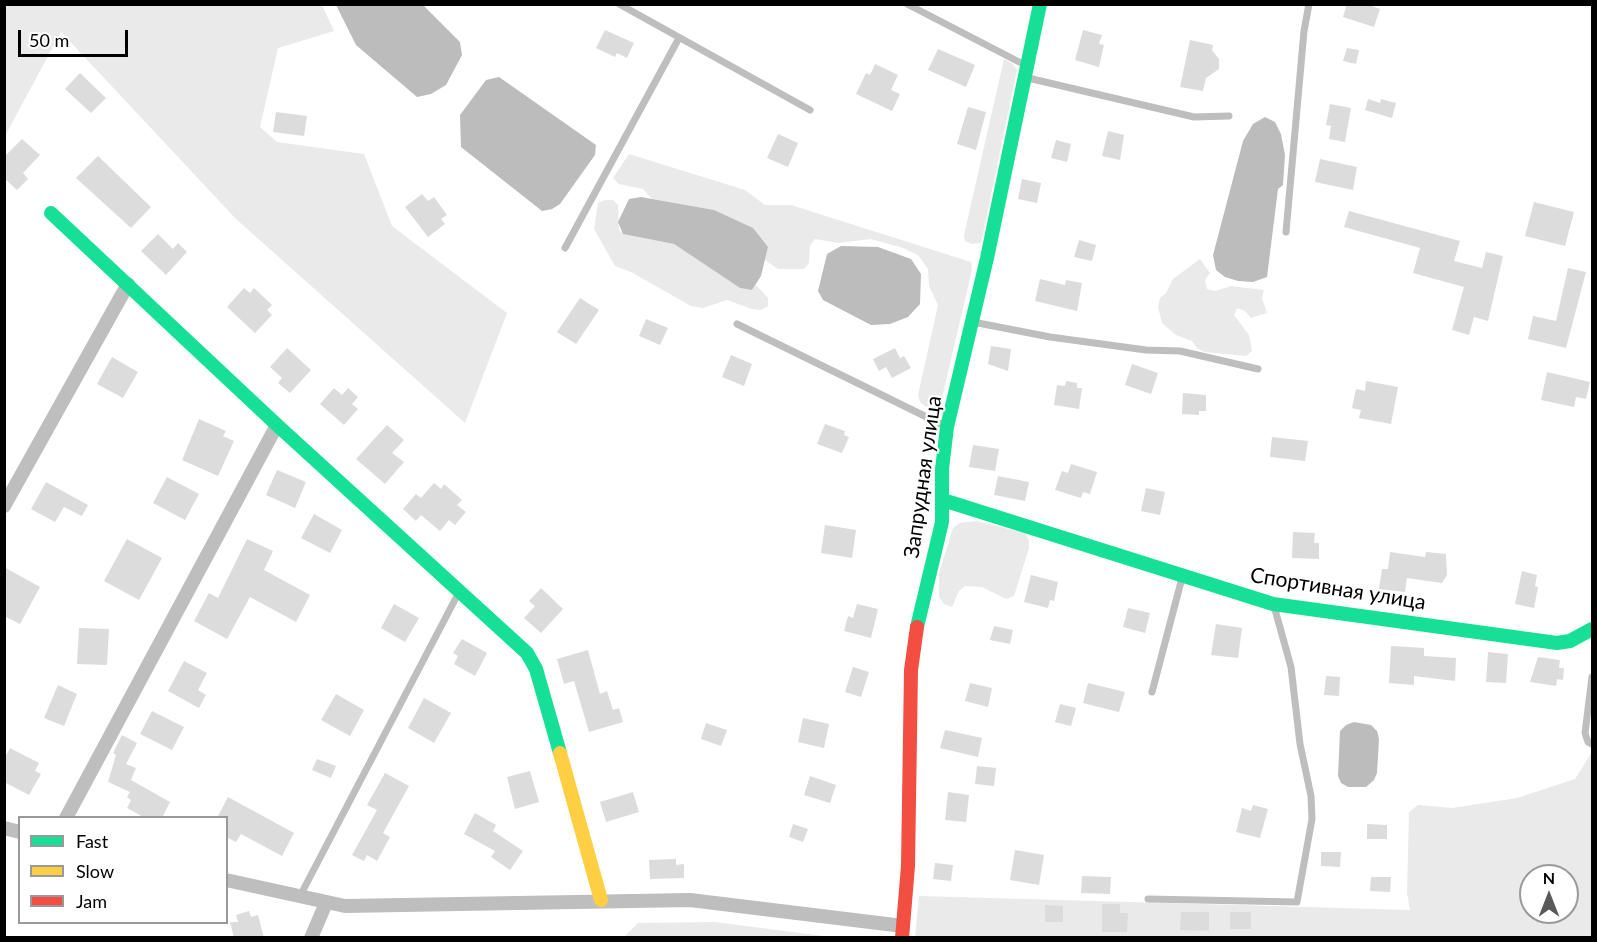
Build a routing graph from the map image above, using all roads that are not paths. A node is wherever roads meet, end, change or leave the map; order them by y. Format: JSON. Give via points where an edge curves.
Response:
{"nodes":[{"id":1,"x":619,"y":4,"type":"edge"},
{"id":2,"x":907,"y":4,"type":"edge"},
{"id":3,"x":1040,"y":4,"type":"edge"},
{"id":4,"x":1309,"y":4,"type":"edge"},
{"id":5,"x":679,"y":38,"type":"junction"},
{"id":6,"x":1026,"y":72,"type":"junction"},
{"id":7,"x":810,"y":110,"type":"dead end"},
{"id":8,"x":1229,"y":116,"type":"dead end"},
{"id":9,"x":51,"y":213,"type":"dead end"},
{"id":10,"x":1286,"y":232,"type":"dead end"},
{"id":11,"x":565,"y":248,"type":"dead end"},
{"id":12,"x":128,"y":284,"type":"junction"},
{"id":13,"x":973,"y":322,"type":"junction"},
{"id":14,"x":737,"y":324,"type":"dead end"},
{"id":15,"x":1258,"y":369,"type":"dead end"},
{"id":16,"x":277,"y":425,"type":"junction"},
{"id":17,"x":947,"y":427,"type":"junction"},
{"id":18,"x":943,"y":500,"type":"junction"},
{"id":19,"x":4,"y":507,"type":"edge"},
{"id":20,"x":1183,"y":576,"type":"junction"},
{"id":21,"x":459,"y":592,"type":"junction"},
{"id":22,"x":1273,"y":604,"type":"junction"},
{"id":23,"x":1591,"y":634,"type":"edge"},
{"id":24,"x":1593,"y":677,"type":"edge"},
{"id":25,"x":1152,"y":692,"type":"dead end"},
{"id":26,"x":1593,"y":744,"type":"edge"},
{"id":27,"x":67,"y":816,"type":"edge"},
{"id":28,"x":228,"y":880,"type":"edge"},
{"id":29,"x":300,"y":897,"type":"junction"},
{"id":30,"x":1148,"y":899,"type":"dead end"},
{"id":31,"x":601,"y":900,"type":"junction"},
{"id":32,"x":326,"y":903,"type":"junction"},
{"id":33,"x":903,"y":932,"type":"edge"},
{"id":34,"x":311,"y":938,"type":"edge"}],
"edges":[{"from":1,"to":5,"type":"lane"},
{"from":2,"to":6,"type":"lane"},
{"from":3,"to":6,"type":"street","name":"Запрудная улица"},
{"from":4,"to":10,"type":"lane"},
{"from":5,"to":7,"type":"lane"},
{"from":5,"to":11,"type":"lane"},
{"from":6,"to":8,"type":"lane","via":[[1194,117]]},
{"from":6,"to":13,"type":"street","name":"Запрудная улица"},
{"from":9,"to":12,"type":"street"},
{"from":12,"to":16,"type":"street"},
{"from":12,"to":19,"type":"street"},
{"from":13,"to":15,"type":"lane","via":[[1050,338],[1180,351]]},
{"from":13,"to":17,"type":"street","name":"Запрудная улица"},
{"from":14,"to":17,"type":"lane"},
{"from":16,"to":21,"type":"street"},
{"from":16,"to":27,"type":"street"},
{"from":17,"to":18,"type":"street","name":"Запрудная улица"},
{"from":18,"to":20,"type":"street","name":"Спортивная улица"},
{"from":18,"to":33,"type":"street","name":"Запрудная улица","via":[[942,522],[920,609],[911,670]]},
{"from":20,"to":22,"type":"street","name":"Спортивная улица"},
{"from":20,"to":25,"type":"lane"},
{"from":21,"to":29,"type":"lane"},
{"from":21,"to":31,"type":"street","via":[[527,653],[536,669]]},
{"from":22,"to":23,"type":"street","name":"Спортивная улица","via":[[1557,643]]},
{"from":22,"to":30,"type":"lane","via":[[1291,667],[1311,796],[1312,819],[1297,902]]},
{"from":24,"to":26,"type":"lane","via":[[1585,733]]},
{"from":28,"to":29,"type":"street"},
{"from":29,"to":32,"type":"street"},
{"from":31,"to":32,"type":"street","via":[[345,906]]},
{"from":31,"to":33,"type":"street","via":[[724,902]]},
{"from":32,"to":34,"type":"street"}]}
